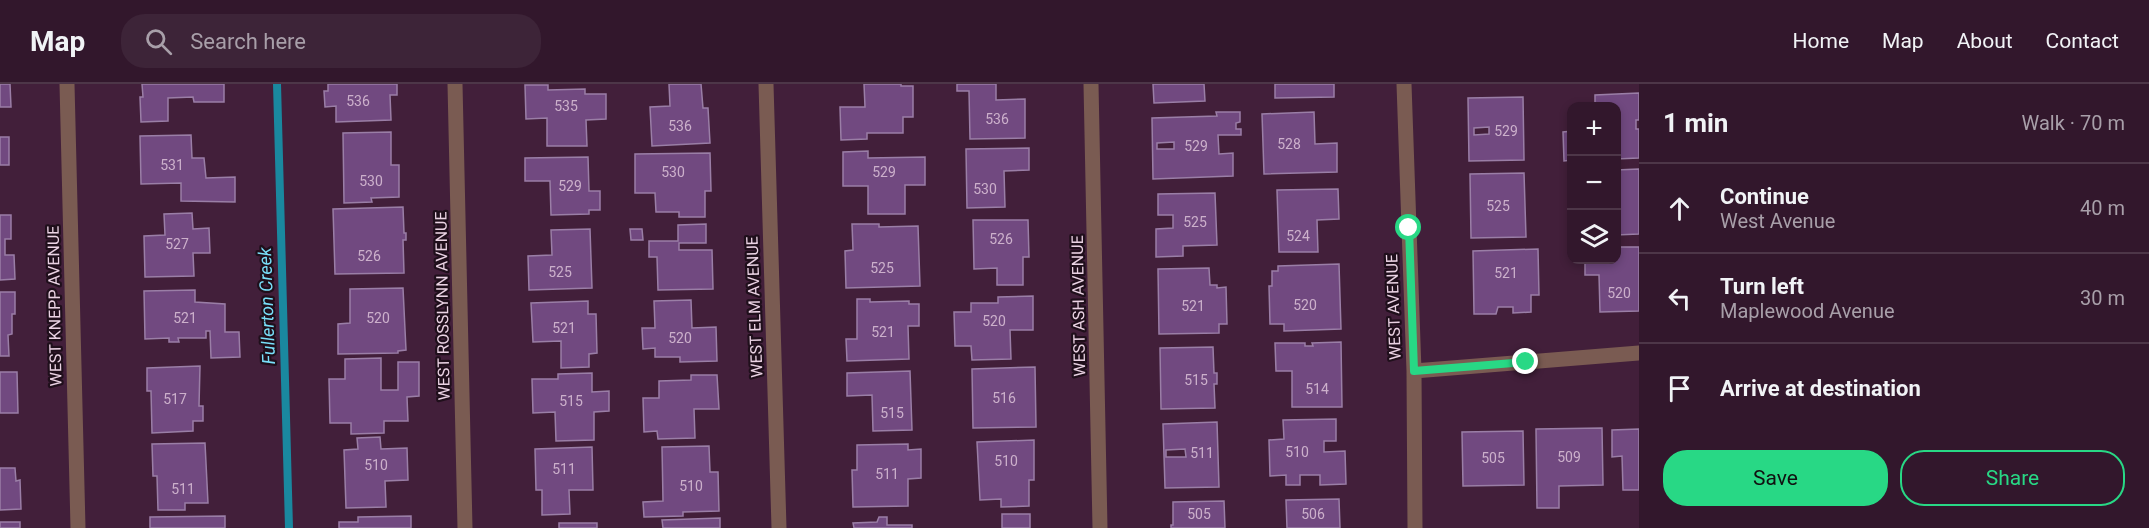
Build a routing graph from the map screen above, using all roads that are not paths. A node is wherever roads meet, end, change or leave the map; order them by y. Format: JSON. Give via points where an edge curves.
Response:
{"nodes":[{"id":1,"x":67,"y":84,"type":"edge"},
{"id":2,"x":455,"y":84,"type":"edge"},
{"id":3,"x":766,"y":84,"type":"edge"},
{"id":4,"x":1091,"y":84,"type":"edge"},
{"id":5,"x":1404,"y":84,"type":"edge"},
{"id":6,"x":1639,"y":353,"type":"edge"},
{"id":7,"x":1414,"y":371,"type":"junction"},
{"id":8,"x":78,"y":528,"type":"edge"},
{"id":9,"x":465,"y":528,"type":"edge"},
{"id":10,"x":779,"y":528,"type":"edge"},
{"id":11,"x":1100,"y":528,"type":"edge"},
{"id":12,"x":1415,"y":528,"type":"edge"}],
"edges":[{"from":1,"to":8,"type":"street","name":"WEST KNEPP AVENUE"},
{"from":2,"to":9,"type":"street","name":"WEST ROSSLYNN AVENUE"},
{"from":3,"to":10,"type":"street","name":"WEST ELM AVENUE"},
{"from":4,"to":11,"type":"street","name":"WEST ASH AVENUE"},
{"from":5,"to":7,"type":"street","name":"WEST AVENUE"},
{"from":6,"to":7,"type":"street"},
{"from":7,"to":12,"type":"street","name":"WEST AVENUE"}]}
